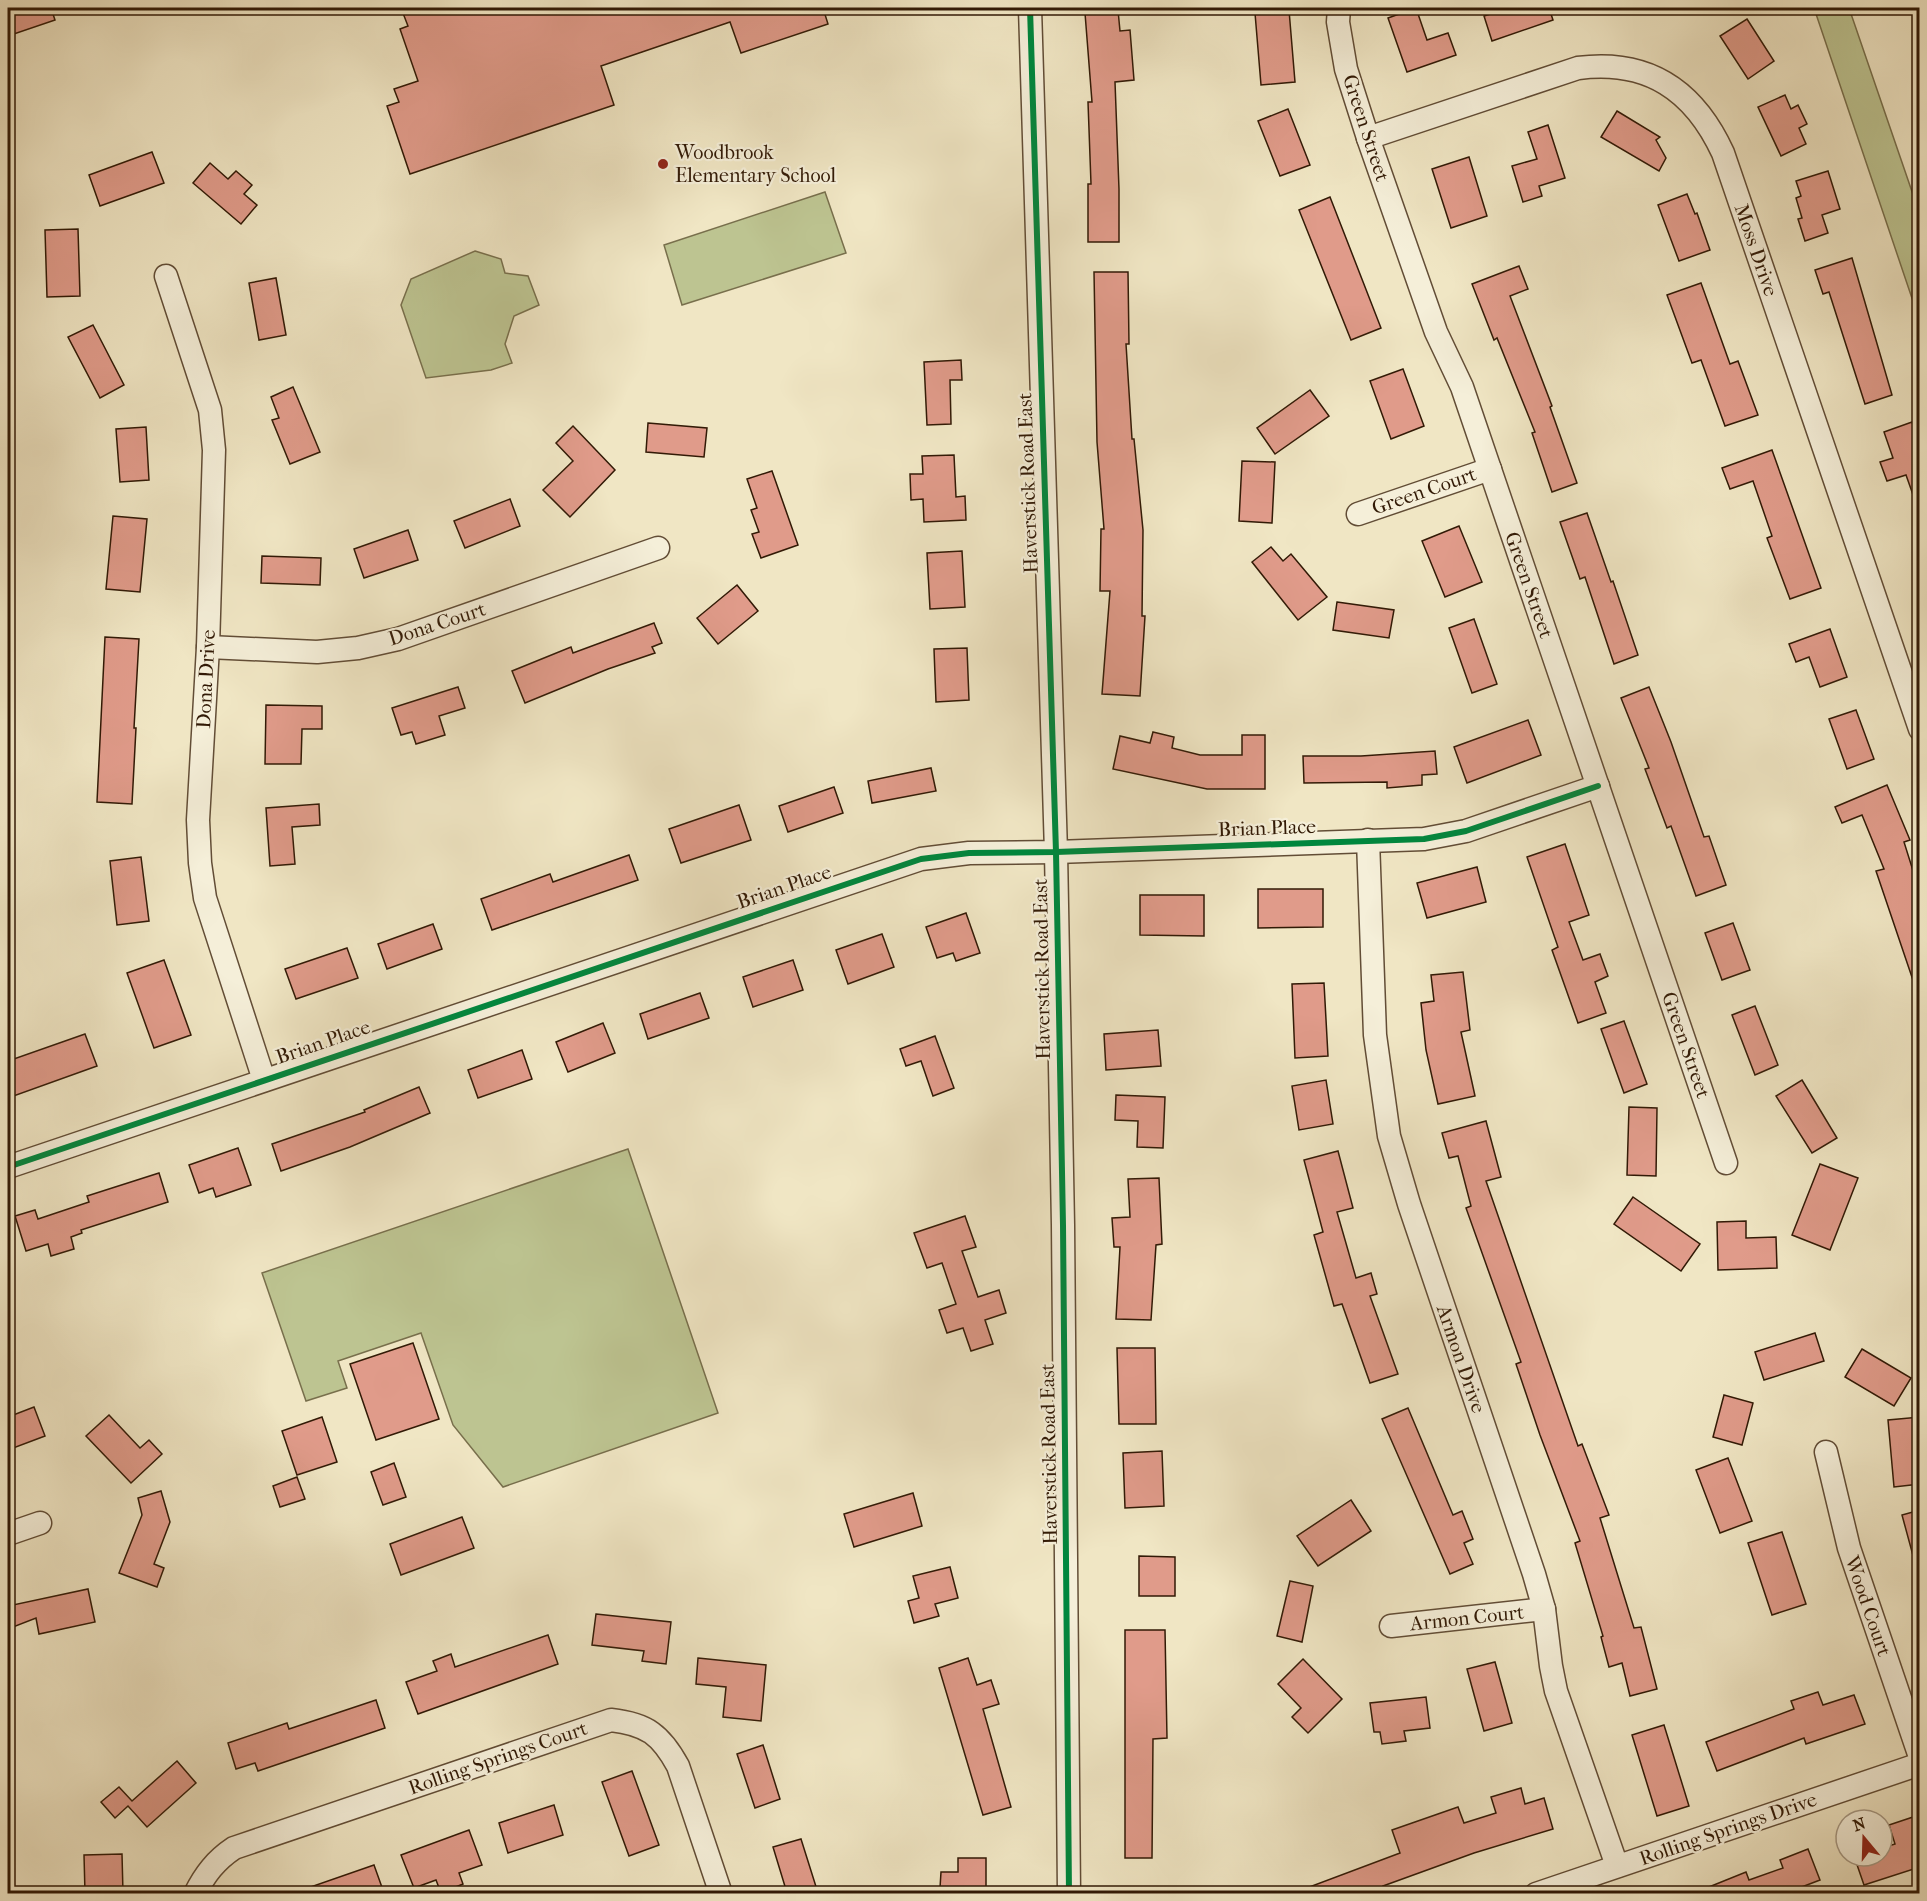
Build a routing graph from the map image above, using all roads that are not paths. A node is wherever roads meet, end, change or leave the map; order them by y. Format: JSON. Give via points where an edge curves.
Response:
{"nodes":[{"id":1,"x":1030,"y":8,"type":"edge"},
{"id":2,"x":1339,"y":8,"type":"edge"},
{"id":3,"x":1368,"y":138,"type":"junction"},
{"id":4,"x":166,"y":276,"type":"dead end"},
{"id":5,"x":1490,"y":469,"type":"junction"},
{"id":6,"x":1358,"y":514,"type":"dead end"},
{"id":7,"x":658,"y":548,"type":"dead end"},
{"id":8,"x":208,"y":647,"type":"junction"},
{"id":9,"x":1920,"y":729,"type":"edge"},
{"id":10,"x":1598,"y":786,"type":"junction"},
{"id":11,"x":1368,"y":840,"type":"junction"},
{"id":12,"x":1056,"y":852,"type":"junction"},
{"id":13,"x":264,"y":1080,"type":"junction"},
{"id":14,"x":1726,"y":1163,"type":"dead end"},
{"id":15,"x":8,"y":1167,"type":"edge"},
{"id":16,"x":1826,"y":1452,"type":"dead end"},
{"id":17,"x":40,"y":1523,"type":"dead end"},
{"id":18,"x":8,"y":1534,"type":"edge"},
{"id":19,"x":1544,"y":1609,"type":"junction"},
{"id":20,"x":1391,"y":1626,"type":"dead end"},
{"id":21,"x":1920,"y":1757,"type":"edge"},
{"id":22,"x":1920,"y":1764,"type":"edge"},
{"id":23,"x":1617,"y":1866,"type":"junction"},
{"id":24,"x":195,"y":1893,"type":"edge"},
{"id":25,"x":721,"y":1893,"type":"edge"},
{"id":26,"x":1069,"y":1893,"type":"edge"},
{"id":27,"x":1536,"y":1893,"type":"edge"}],
"edges":[{"from":1,"to":12,"type":"street","name":"Haverstick Road East"},
{"from":2,"to":3,"type":"street","name":"Green Street","via":[[1346,69]]},
{"from":3,"to":5,"type":"street","name":"Green Street","via":[[1436,332],[1462,387]]},
{"from":3,"to":9,"type":"street","name":"Moss Drive","via":[[1578,68],[1598,65],[1641,72],[1671,87],[1694,105],[1723,153]]},
{"from":4,"to":8,"type":"street","name":"Dona Drive","via":[[210,410],[214,450]]},
{"from":5,"to":6,"type":"street","name":"Green Court"},
{"from":5,"to":10,"type":"street","name":"Green Street"},
{"from":7,"to":8,"type":"street","name":"Dona Court","via":[[358,648],[317,652]]},
{"from":8,"to":13,"type":"street","name":"Dona Drive","via":[[198,820],[200,863],[205,898]]},
{"from":10,"to":11,"type":"street","name":"Brian Place","via":[[1466,831],[1424,839]]},
{"from":10,"to":14,"type":"street","name":"Green Street"},
{"from":11,"to":12,"type":"street","name":"Brian Place"},
{"from":11,"to":19,"type":"street","name":"Armon Drive","via":[[1375,1035],[1389,1136]]},
{"from":12,"to":13,"type":"street","name":"Brian Place","via":[[969,853],[921,859]]},
{"from":12,"to":26,"type":"street","name":"Haverstick Road East"},
{"from":13,"to":15,"type":"street","name":"Brian Place"},
{"from":16,"to":21,"type":"street","name":"Wood Court","via":[[1849,1548]]},
{"from":17,"to":18,"type":"street"},
{"from":19,"to":20,"type":"street","name":"Armon Court"},
{"from":19,"to":23,"type":"street","name":"Armon Drive","via":[[1556,1691]]},
{"from":22,"to":23,"type":"street","name":"Rolling Springs Drive"},
{"from":23,"to":27,"type":"street","name":"Rolling Springs Drive"},
{"from":24,"to":25,"type":"street","name":"Rolling Springs Court","via":[[208,1870],[234,1848],[611,1720],[631,1722],[655,1733],[668,1747]]}]}
